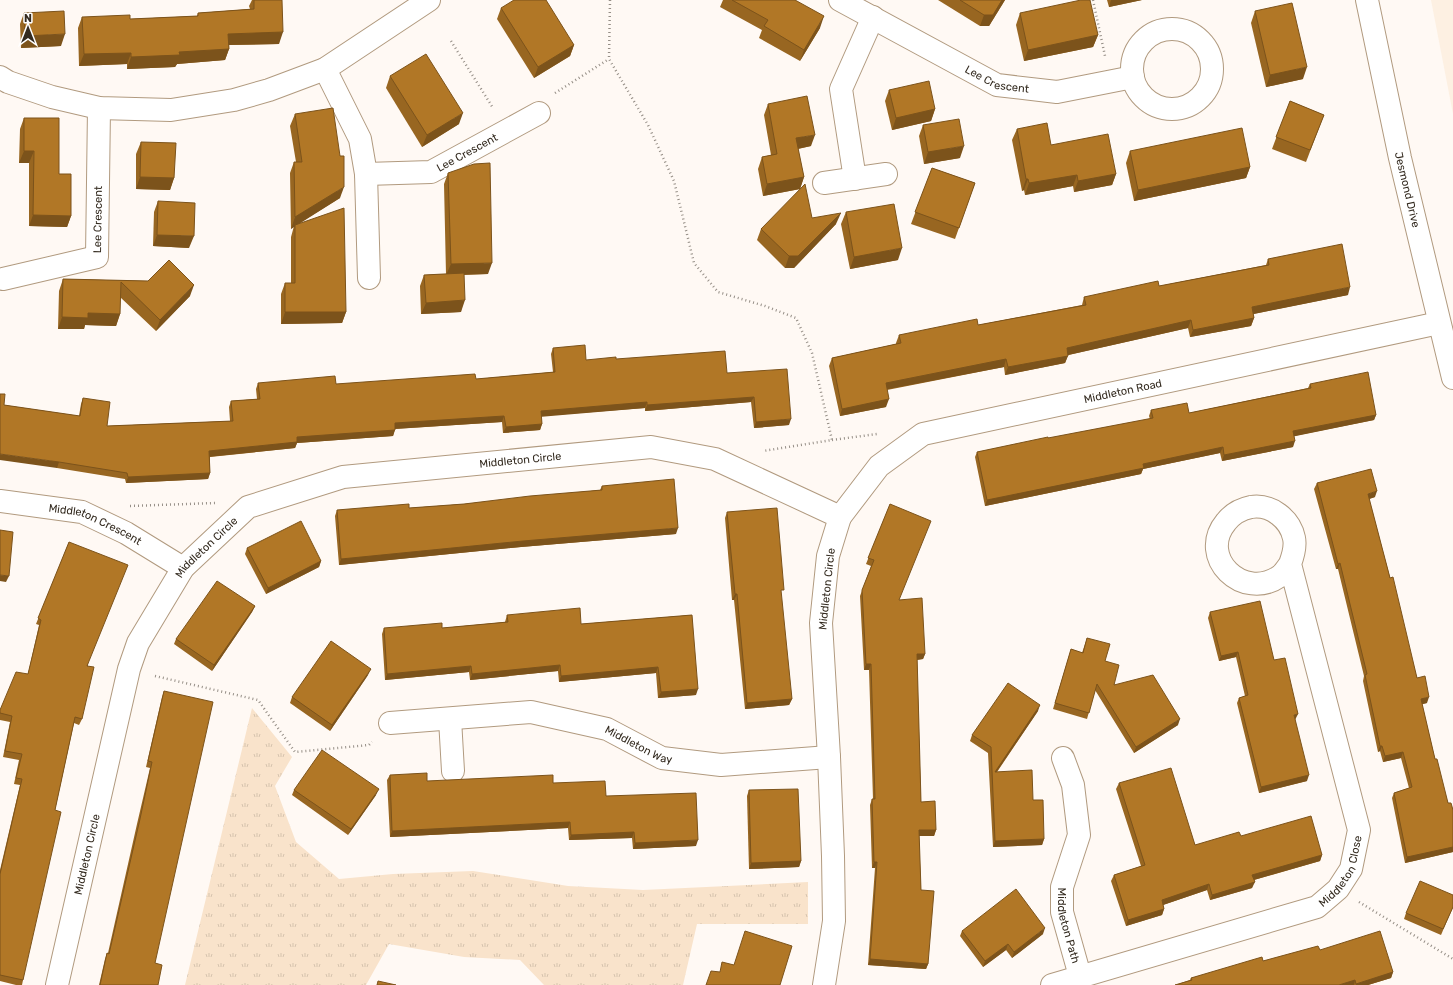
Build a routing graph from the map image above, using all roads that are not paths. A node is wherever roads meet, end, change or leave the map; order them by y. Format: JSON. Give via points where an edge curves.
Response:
{"nodes":[{"id":1,"x":429,"y":0,"type":"edge"},
{"id":2,"x":840,"y":0,"type":"edge"},
{"id":3,"x":1367,"y":0,"type":"edge"},
{"id":4,"x":873,"y":17,"type":"junction"},
{"id":5,"x":325,"y":69,"type":"junction"},
{"id":6,"x":1132,"y":77,"type":"dead end"},
{"id":7,"x":4,"y":80,"type":"edge"},
{"id":8,"x":99,"y":108,"type":"junction"},
{"id":9,"x":539,"y":113,"type":"road end"},
{"id":10,"x":366,"y":174,"type":"junction"},
{"id":11,"x":886,"y":174,"type":"dead end"},
{"id":12,"x":855,"y":178,"type":"junction"},
{"id":13,"x":824,"y":183,"type":"dead end"},
{"id":14,"x":369,"y":278,"type":"dead end"},
{"id":15,"x":3,"y":279,"type":"dead end"},
{"id":16,"x":1439,"y":323,"type":"junction"},
{"id":17,"x":1453,"y":378,"type":"edge"},
{"id":18,"x":0,"y":502,"type":"edge"},
{"id":19,"x":840,"y":516,"type":"junction"},
{"id":20,"x":1290,"y":564,"type":"dead end"},
{"id":21,"x":183,"y":568,"type":"junction"},
{"id":22,"x":450,"y":719,"type":"junction"},
{"id":23,"x":390,"y":723,"type":"road end"},
{"id":24,"x":829,"y":758,"type":"junction"},
{"id":25,"x":1063,"y":758,"type":"dead end"},
{"id":26,"x":452,"y":771,"type":"dead end"},
{"id":27,"x":1080,"y":976,"type":"junction"},
{"id":28,"x":57,"y":985,"type":"edge"},
{"id":29,"x":824,"y":985,"type":"edge"},
{"id":30,"x":1052,"y":985,"type":"edge"}],
"edges":[{"from":1,"to":5,"type":"street"},
{"from":2,"to":4,"type":"street","name":"Lee Crescent"},
{"from":3,"to":16,"type":"street","name":"Jesmond Drive","via":[[1400,158]]},
{"from":4,"to":6,"type":"street","name":"Lee Crescent","via":[[997,85],[1057,92]]},
{"from":4,"to":12,"type":"street","via":[[841,90]]},
{"from":5,"to":8,"type":"street","via":[[234,100],[171,110]]},
{"from":5,"to":10,"type":"street","via":[[360,139]]},
{"from":7,"to":8,"type":"street"},
{"from":8,"to":15,"type":"street","name":"Lee Crescent","via":[[97,257]]},
{"from":9,"to":10,"type":"street","name":"Lee Crescent","via":[[431,172]]},
{"from":10,"to":14,"type":"street"},
{"from":11,"to":12,"type":"street"},
{"from":12,"to":13,"type":"street"},
{"from":16,"to":17,"type":"street","name":"Jesmond Drive"},
{"from":16,"to":19,"type":"street","name":"Middleton Road","via":[[923,434],[879,466]]},
{"from":18,"to":21,"type":"street","name":"Middleton Crescent","via":[[82,512],[126,533]]},
{"from":19,"to":21,"type":"street","name":"Middleton Circle","via":[[715,459],[650,447],[343,477],[248,507]]},
{"from":19,"to":24,"type":"street","name":"Middleton Circle","via":[[828,556],[821,623]]},
{"from":20,"to":27,"type":"street","name":"Middleton Close","via":[[1359,830],[1351,869],[1338,889],[1317,906]]},
{"from":21,"to":28,"type":"street","name":"Middleton Circle","via":[[138,643],[129,669]]},
{"from":22,"to":23,"type":"street","name":"Middleton Way"},
{"from":22,"to":24,"type":"street","name":"Middleton Way","via":[[531,712],[607,729],[662,758],[721,765]]},
{"from":22,"to":26,"type":"street"},
{"from":24,"to":29,"type":"street","name":"Middleton Circle","via":[[834,921]]},
{"from":25,"to":27,"type":"street","name":"Middleton Path","via":[[1073,785],[1079,835],[1062,887],[1062,912]]},
{"from":27,"to":30,"type":"street","name":"Middleton Close"}]}
